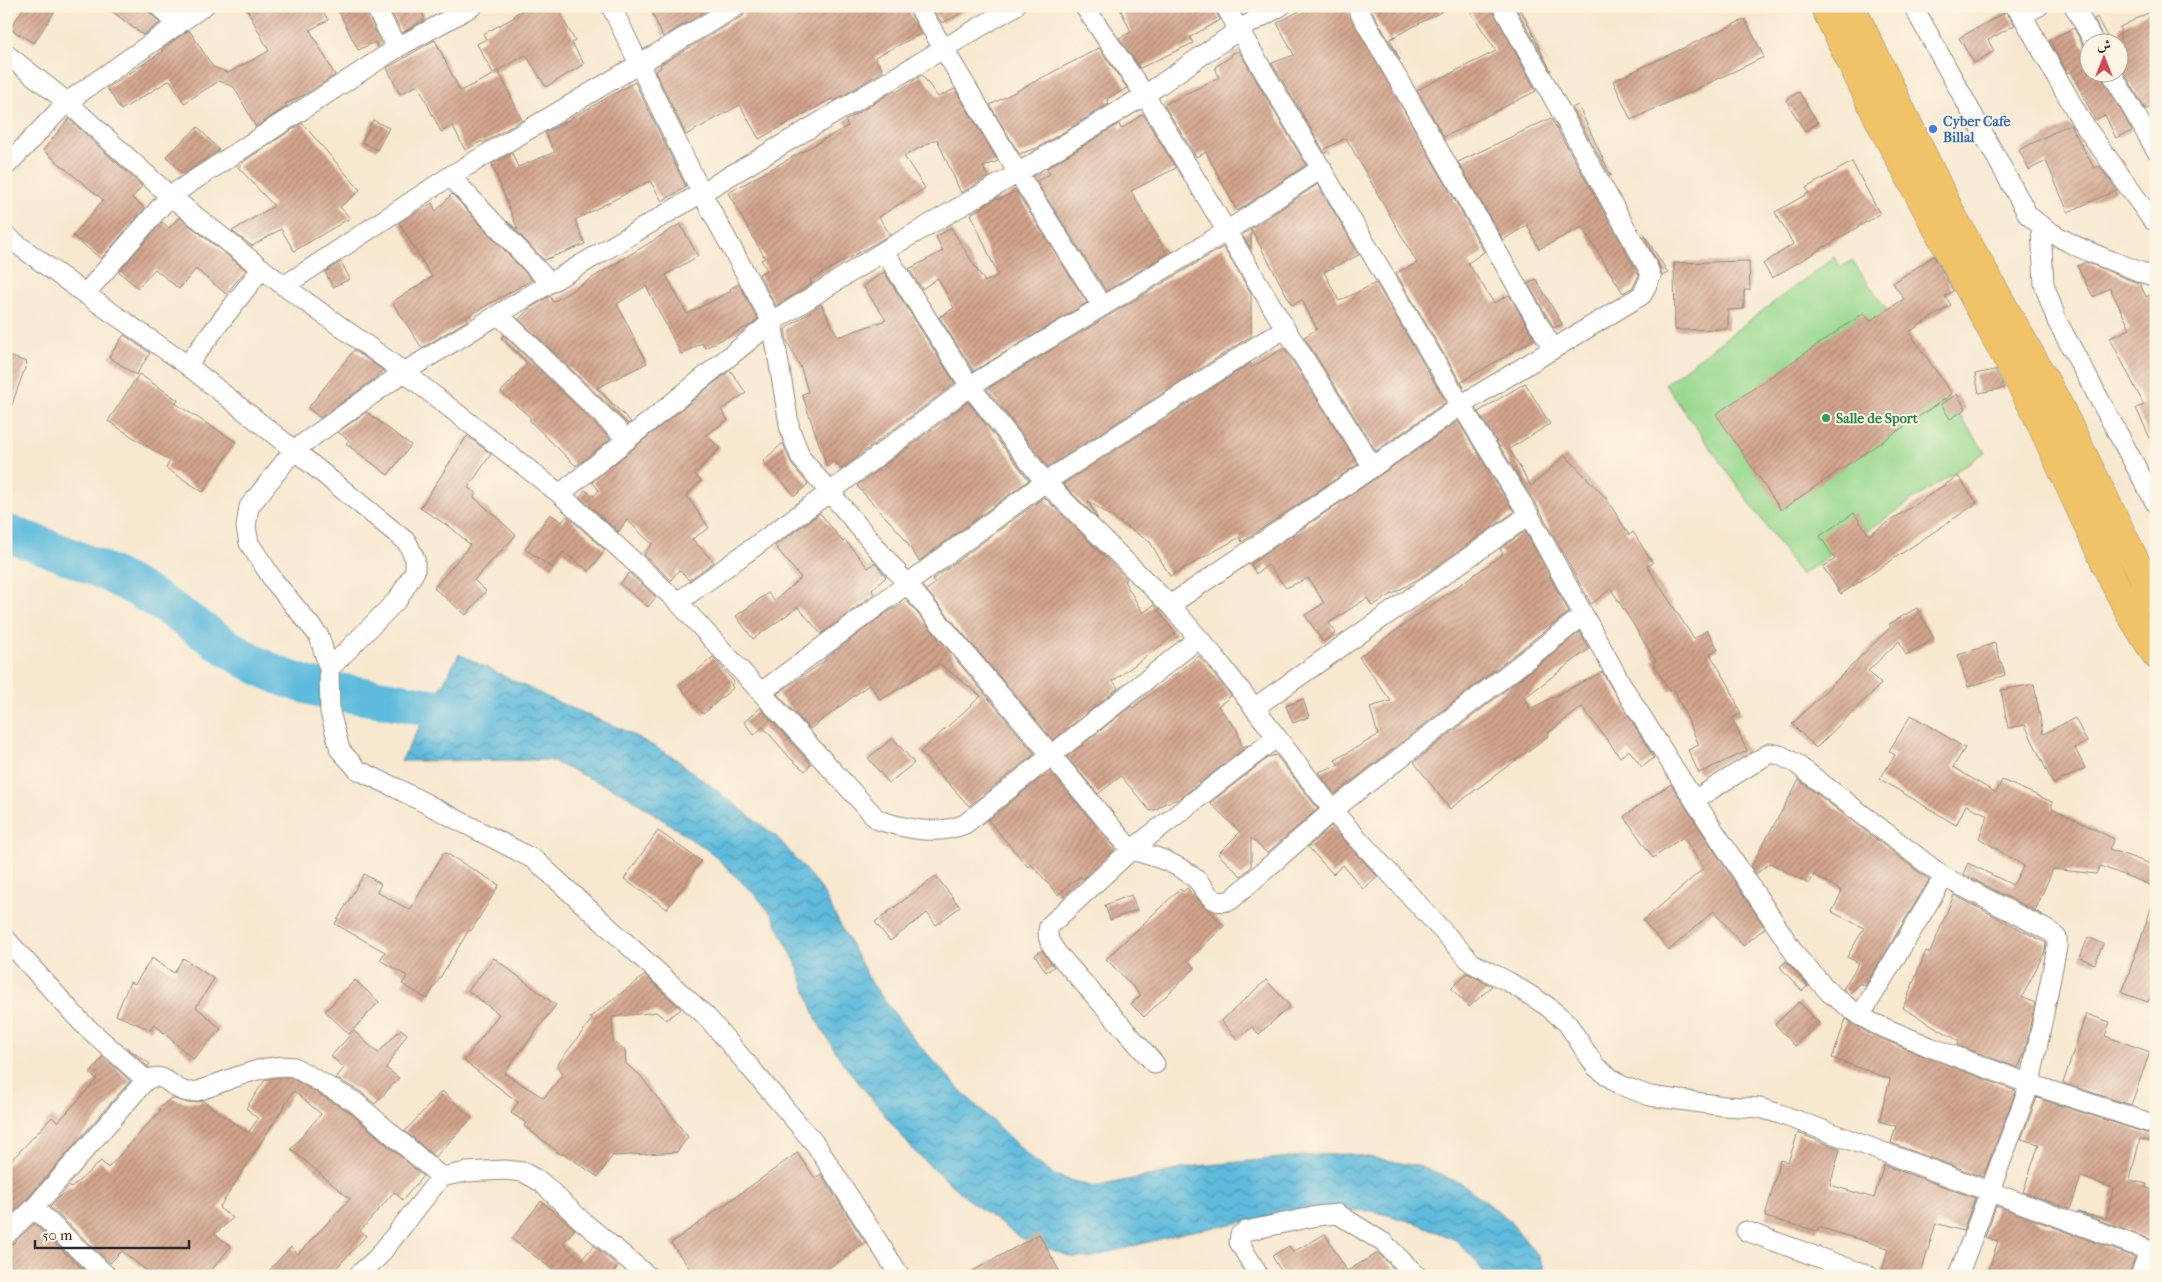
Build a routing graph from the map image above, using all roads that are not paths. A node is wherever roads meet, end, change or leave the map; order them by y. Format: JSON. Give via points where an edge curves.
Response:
{"nodes":[{"id":1,"x":159,"y":6,"type":"edge"},
{"id":2,"x":204,"y":6,"type":"edge"},
{"id":3,"x":376,"y":6,"type":"edge"},
{"id":4,"x":473,"y":6,"type":"edge"},
{"id":5,"x":611,"y":6,"type":"edge"},
{"id":6,"x":737,"y":6,"type":"edge"},
{"id":7,"x":918,"y":6,"type":"edge"},
{"id":8,"x":1015,"y":6,"type":"edge"},
{"id":9,"x":1084,"y":6,"type":"edge"},
{"id":10,"x":1225,"y":6,"type":"edge"},
{"id":11,"x":1281,"y":6,"type":"edge"},
{"id":12,"x":1356,"y":6,"type":"edge"},
{"id":13,"x":1502,"y":6,"type":"edge"},
{"id":14,"x":1824,"y":6,"type":"edge"},
{"id":15,"x":1850,"y":6,"type":"edge"},
{"id":16,"x":1913,"y":6,"type":"edge"},
{"id":17,"x":2039,"y":6,"type":"edge"},
{"id":18,"x":2074,"y":6,"type":"edge"},
{"id":19,"x":2018,"y":10,"type":"edge"},
{"id":20,"x":177,"y":26,"type":"junction"},
{"id":21,"x":1240,"y":29,"type":"junction"},
{"id":22,"x":2088,"y":32,"type":"edge"},
{"id":23,"x":397,"y":48,"type":"junction"},
{"id":24,"x":944,"y":49,"type":"junction"},
{"id":25,"x":6,"y":54,"type":"edge"},
{"id":26,"x":638,"y":65,"type":"junction"},
{"id":27,"x":2118,"y":82,"type":"edge"},
{"id":28,"x":1145,"y":95,"type":"junction"},
{"id":29,"x":67,"y":102,"type":"junction"},
{"id":30,"x":2156,"y":150,"type":"edge"},
{"id":31,"x":6,"y":166,"type":"edge"},
{"id":32,"x":1322,"y":168,"type":"junction"},
{"id":33,"x":1018,"y":173,"type":"junction"},
{"id":34,"x":450,"y":176,"type":"junction"},
{"id":35,"x":701,"y":192,"type":"junction"},
{"id":36,"x":170,"y":196,"type":"junction"},
{"id":37,"x":2152,"y":220,"type":"dead end"},
{"id":38,"x":2041,"y":228,"type":"junction"},
{"id":39,"x":1227,"y":231,"type":"junction"},
{"id":40,"x":6,"y":236,"type":"edge"},
{"id":41,"x":884,"y":251,"type":"junction"},
{"id":42,"x":262,"y":268,"type":"junction"},
{"id":43,"x":2156,"y":277,"type":"edge"},
{"id":44,"x":550,"y":282,"type":"junction"},
{"id":45,"x":284,"y":286,"type":"junction"},
{"id":46,"x":85,"y":294,"type":"junction"},
{"id":47,"x":1102,"y":306,"type":"junction"},
{"id":48,"x":499,"y":315,"type":"junction"},
{"id":49,"x":772,"y":322,"type":"junction"},
{"id":50,"x":1285,"y":328,"type":"junction"},
{"id":51,"x":1553,"y":349,"type":"junction"},
{"id":52,"x":187,"y":365,"type":"junction"},
{"id":53,"x":404,"y":372,"type":"junction"},
{"id":54,"x":970,"y":386,"type":"junction"},
{"id":55,"x":1461,"y":405,"type":"junction"},
{"id":56,"x":626,"y":438,"type":"junction"},
{"id":57,"x":294,"y":450,"type":"junction"},
{"id":58,"x":1373,"y":467,"type":"junction"},
{"id":59,"x":1045,"y":482,"type":"junction"},
{"id":60,"x":830,"y":492,"type":"junction"},
{"id":61,"x":560,"y":494,"type":"junction"},
{"id":62,"x":2156,"y":504,"type":"edge"},
{"id":63,"x":1529,"y":515,"type":"junction"},
{"id":64,"x":907,"y":584,"type":"junction"},
{"id":65,"x":678,"y":602,"type":"junction"},
{"id":66,"x":2156,"y":603,"type":"edge"},
{"id":67,"x":1170,"y":604,"type":"junction"},
{"id":68,"x":1584,"y":615,"type":"junction"},
{"id":69,"x":1199,"y":638,"type":"junction"},
{"id":70,"x":2156,"y":655,"type":"edge"},
{"id":71,"x":329,"y":669,"type":"junction"},
{"id":72,"x":761,"y":692,"type":"junction"},
{"id":73,"x":1254,"y":708,"type":"junction"},
{"id":74,"x":1277,"y":737,"type":"junction"},
{"id":75,"x":1052,"y":756,"type":"junction"},
{"id":76,"x":1694,"y":800,"type":"junction"},
{"id":77,"x":1333,"y":810,"type":"junction"},
{"id":78,"x":1132,"y":850,"type":"junction"},
{"id":79,"x":1944,"y":877,"type":"junction"},
{"id":80,"x":6,"y":939,"type":"edge"},
{"id":81,"x":6,"y":954,"type":"edge"},
{"id":82,"x":25,"y":960,"type":"junction"},
{"id":83,"x":1860,"y":1016,"type":"junction"},
{"id":84,"x":1155,"y":1064,"type":"dead end"},
{"id":85,"x":146,"y":1080,"type":"junction"},
{"id":86,"x":2030,"y":1084,"type":"junction"},
{"id":87,"x":2156,"y":1126,"type":"edge"},
{"id":88,"x":441,"y":1177,"type":"junction"},
{"id":89,"x":1988,"y":1192,"type":"junction"},
{"id":90,"x":34,"y":1208,"type":"junction"},
{"id":91,"x":1746,"y":1231,"type":"dead end"},
{"id":92,"x":6,"y":1235,"type":"edge"},
{"id":93,"x":2152,"y":1252,"type":"edge"},
{"id":94,"x":1251,"y":1273,"type":"edge"},
{"id":95,"x":107,"y":1276,"type":"edge"},
{"id":96,"x":357,"y":1276,"type":"edge"},
{"id":97,"x":648,"y":1276,"type":"edge"},
{"id":98,"x":900,"y":1276,"type":"edge"},
{"id":99,"x":1417,"y":1276,"type":"edge"},
{"id":100,"x":1870,"y":1276,"type":"edge"},
{"id":101,"x":1958,"y":1276,"type":"edge"},
{"id":102,"x":2140,"y":1276,"type":"edge"}],
"edges":[{"from":1,"to":20,"type":"street"},
{"from":2,"to":20,"type":"street"},
{"from":3,"to":23,"type":"street"},
{"from":4,"to":23,"type":"street"},
{"from":5,"to":26,"type":"street"},
{"from":6,"to":26,"type":"street"},
{"from":7,"to":24,"type":"street"},
{"from":8,"to":24,"type":"street"},
{"from":9,"to":28,"type":"street"},
{"from":10,"to":21,"type":"street"},
{"from":11,"to":21,"type":"street"},
{"from":12,"to":51,"type":"street"},
{"from":13,"to":51,"type":"street","via":[[1651,276],[1642,295]]},
{"from":14,"to":70,"type":"main road","via":[[1888,136],[2036,411],[2113,580]]},
{"from":15,"to":66,"type":"main road","via":[[1952,215],[2056,400]]},
{"from":16,"to":38,"type":"street","via":[[2028,215]]},
{"from":17,"to":19,"type":"street"},
{"from":18,"to":22,"type":"street"},
{"from":19,"to":37,"type":"street","via":[[2082,122]]},
{"from":20,"to":29,"type":"street"},
{"from":21,"to":28,"type":"street"},
{"from":21,"to":32,"type":"street"},
{"from":23,"to":36,"type":"street"},
{"from":24,"to":33,"type":"street"},
{"from":24,"to":35,"type":"street"},
{"from":25,"to":29,"type":"street"},
{"from":26,"to":34,"type":"street"},
{"from":26,"to":35,"type":"street"},
{"from":27,"to":30,"type":"street"},
{"from":28,"to":33,"type":"street"},
{"from":28,"to":39,"type":"street"},
{"from":29,"to":31,"type":"street"},
{"from":29,"to":36,"type":"street"},
{"from":32,"to":39,"type":"street"},
{"from":32,"to":55,"type":"street"},
{"from":33,"to":41,"type":"street"},
{"from":33,"to":47,"type":"street"},
{"from":34,"to":44,"type":"street"},
{"from":34,"to":45,"type":"street"},
{"from":35,"to":44,"type":"street"},
{"from":35,"to":49,"type":"street"},
{"from":36,"to":42,"type":"street"},
{"from":36,"to":46,"type":"street"},
{"from":38,"to":43,"type":"street"},
{"from":38,"to":62,"type":"street","via":[[2044,284],[2057,322]]},
{"from":39,"to":47,"type":"street"},
{"from":39,"to":50,"type":"street"},
{"from":40,"to":46,"type":"street"},
{"from":41,"to":49,"type":"street"},
{"from":41,"to":54,"type":"street"},
{"from":42,"to":45,"type":"street"},
{"from":42,"to":52,"type":"street"},
{"from":44,"to":48,"type":"street"},
{"from":45,"to":53,"type":"street"},
{"from":46,"to":52,"type":"street"},
{"from":47,"to":54,"type":"street"},
{"from":48,"to":53,"type":"street"},
{"from":48,"to":56,"type":"street"},
{"from":49,"to":56,"type":"street"},
{"from":49,"to":60,"type":"street","via":[[792,440],[801,458]]},
{"from":50,"to":58,"type":"street"},
{"from":50,"to":59,"type":"street"},
{"from":51,"to":55,"type":"street"},
{"from":52,"to":57,"type":"street"},
{"from":53,"to":57,"type":"street"},
{"from":53,"to":61,"type":"street"},
{"from":54,"to":59,"type":"street"},
{"from":54,"to":60,"type":"street"},
{"from":55,"to":58,"type":"street"},
{"from":55,"to":63,"type":"street"},
{"from":56,"to":61,"type":"street"},
{"from":57,"to":71,"type":"street","via":[[249,507],[246,527],[249,543],[274,581],[319,636]]},
{"from":57,"to":71,"type":"street","via":[[407,542],[415,559],[415,571],[398,599]]},
{"from":58,"to":67,"type":"street"},
{"from":59,"to":64,"type":"street"},
{"from":59,"to":67,"type":"street"},
{"from":60,"to":64,"type":"street"},
{"from":60,"to":65,"type":"street"},
{"from":61,"to":65,"type":"street"},
{"from":63,"to":68,"type":"street"},
{"from":63,"to":73,"type":"street"},
{"from":64,"to":72,"type":"street"},
{"from":64,"to":75,"type":"street"},
{"from":65,"to":72,"type":"street"},
{"from":67,"to":69,"type":"street"},
{"from":68,"to":76,"type":"street"},
{"from":68,"to":77,"type":"street"},
{"from":69,"to":73,"type":"street"},
{"from":69,"to":75,"type":"street"},
{"from":71,"to":98,"type":"street","via":[[330,712],[340,750],[358,770],[535,860],[707,1017],[816,1145]]},
{"from":72,"to":75,"type":"street","via":[[878,820],[908,829],[951,830],[966,824]]},
{"from":73,"to":74,"type":"street"},
{"from":74,"to":77,"type":"street"},
{"from":74,"to":78,"type":"street"},
{"from":75,"to":78,"type":"street"},
{"from":76,"to":79,"type":"street","via":[[1770,753],[1780,755],[1795,763]]},
{"from":76,"to":83,"type":"street","via":[[1796,956],[1830,993]]},
{"from":77,"to":78,"type":"street","via":[[1231,900],[1222,903],[1212,899],[1198,881],[1185,872],[1166,861]]},
{"from":77,"to":89,"type":"street","via":[[1472,963],[1547,1006],[1567,1023],[1596,1067],[1620,1085],[1650,1096],[1760,1108]]},
{"from":78,"to":84,"type":"street","via":[[1050,926],[1047,934],[1057,953]]},
{"from":79,"to":83,"type":"street"},
{"from":79,"to":86,"type":"street","via":[[2057,938],[2058,947]]},
{"from":80,"to":82,"type":"street"},
{"from":81,"to":82,"type":"street"},
{"from":82,"to":85,"type":"street","via":[[82,1023]]},
{"from":83,"to":86,"type":"street","via":[[1930,1047]]},
{"from":85,"to":88,"type":"street","via":[[160,1076],[190,1092],[283,1065],[294,1068],[354,1102]]},
{"from":85,"to":90,"type":"street"},
{"from":86,"to":87,"type":"street"},
{"from":86,"to":89,"type":"street"},
{"from":88,"to":96,"type":"street","via":[[378,1257]]},
{"from":88,"to":97,"type":"street","via":[[466,1172],[523,1172],[541,1182],[580,1220]]},
{"from":89,"to":93,"type":"street"},
{"from":89,"to":101,"type":"street"},
{"from":90,"to":92,"type":"street"},
{"from":90,"to":95,"type":"street"},
{"from":91,"to":100,"type":"street"},
{"from":93,"to":102,"type":"street"},
{"from":94,"to":99,"type":"street","via":[[1239,1242],[1240,1235],[1246,1231],[1338,1214],[1384,1243]]}]}
